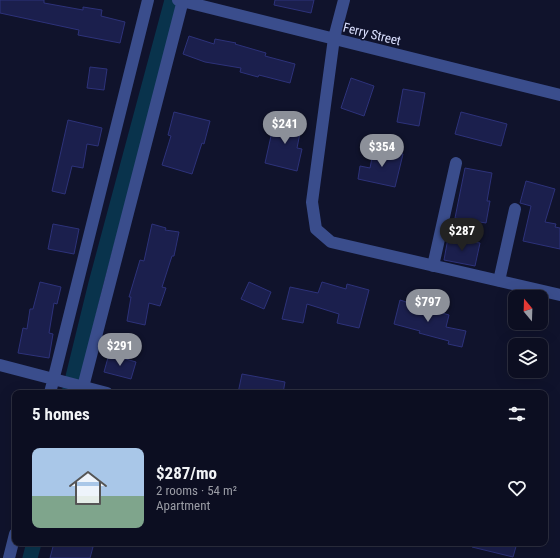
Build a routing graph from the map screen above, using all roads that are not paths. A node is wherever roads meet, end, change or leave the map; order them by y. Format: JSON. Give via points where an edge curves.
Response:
{"nodes":[{"id":1,"x":148,"y":0,"type":"edge"},
{"id":2,"x":181,"y":0,"type":"edge"},
{"id":3,"x":344,"y":0,"type":"edge"},
{"id":4,"x":334,"y":38,"type":"junction"},
{"id":5,"x":560,"y":95,"type":"edge"},
{"id":6,"x":456,"y":163,"type":"dead end"},
{"id":7,"x":515,"y":208,"type":"dead end"},
{"id":8,"x":433,"y":266,"type":"junction"},
{"id":9,"x":499,"y":281,"type":"junction"},
{"id":10,"x":560,"y":295,"type":"edge"},
{"id":11,"x":0,"y":365,"type":"edge"},
{"id":12,"x":54,"y":379,"type":"junction"},
{"id":13,"x":83,"y":387,"type":"junction"},
{"id":14,"x":51,"y":390,"type":"edge"},
{"id":15,"x":95,"y":390,"type":"edge"},
{"id":16,"x":12,"y":546,"type":"edge"},
{"id":17,"x":9,"y":558,"type":"edge"}],
"edges":[{"from":1,"to":12,"type":"street"},
{"from":2,"to":4,"type":"street","name":"Ferry Street"},
{"from":2,"to":13,"type":"street"},
{"from":3,"to":4,"type":"street"},
{"from":4,"to":5,"type":"street","name":"Ferry Street"},
{"from":4,"to":8,"type":"street","via":[[312,202],[316,229],[331,242]]},
{"from":6,"to":8,"type":"street"},
{"from":7,"to":9,"type":"street"},
{"from":8,"to":9,"type":"street"},
{"from":9,"to":10,"type":"street"},
{"from":11,"to":12,"type":"street"},
{"from":12,"to":13,"type":"street"},
{"from":12,"to":14,"type":"street"},
{"from":13,"to":15,"type":"street"},
{"from":16,"to":17,"type":"street"}]}
